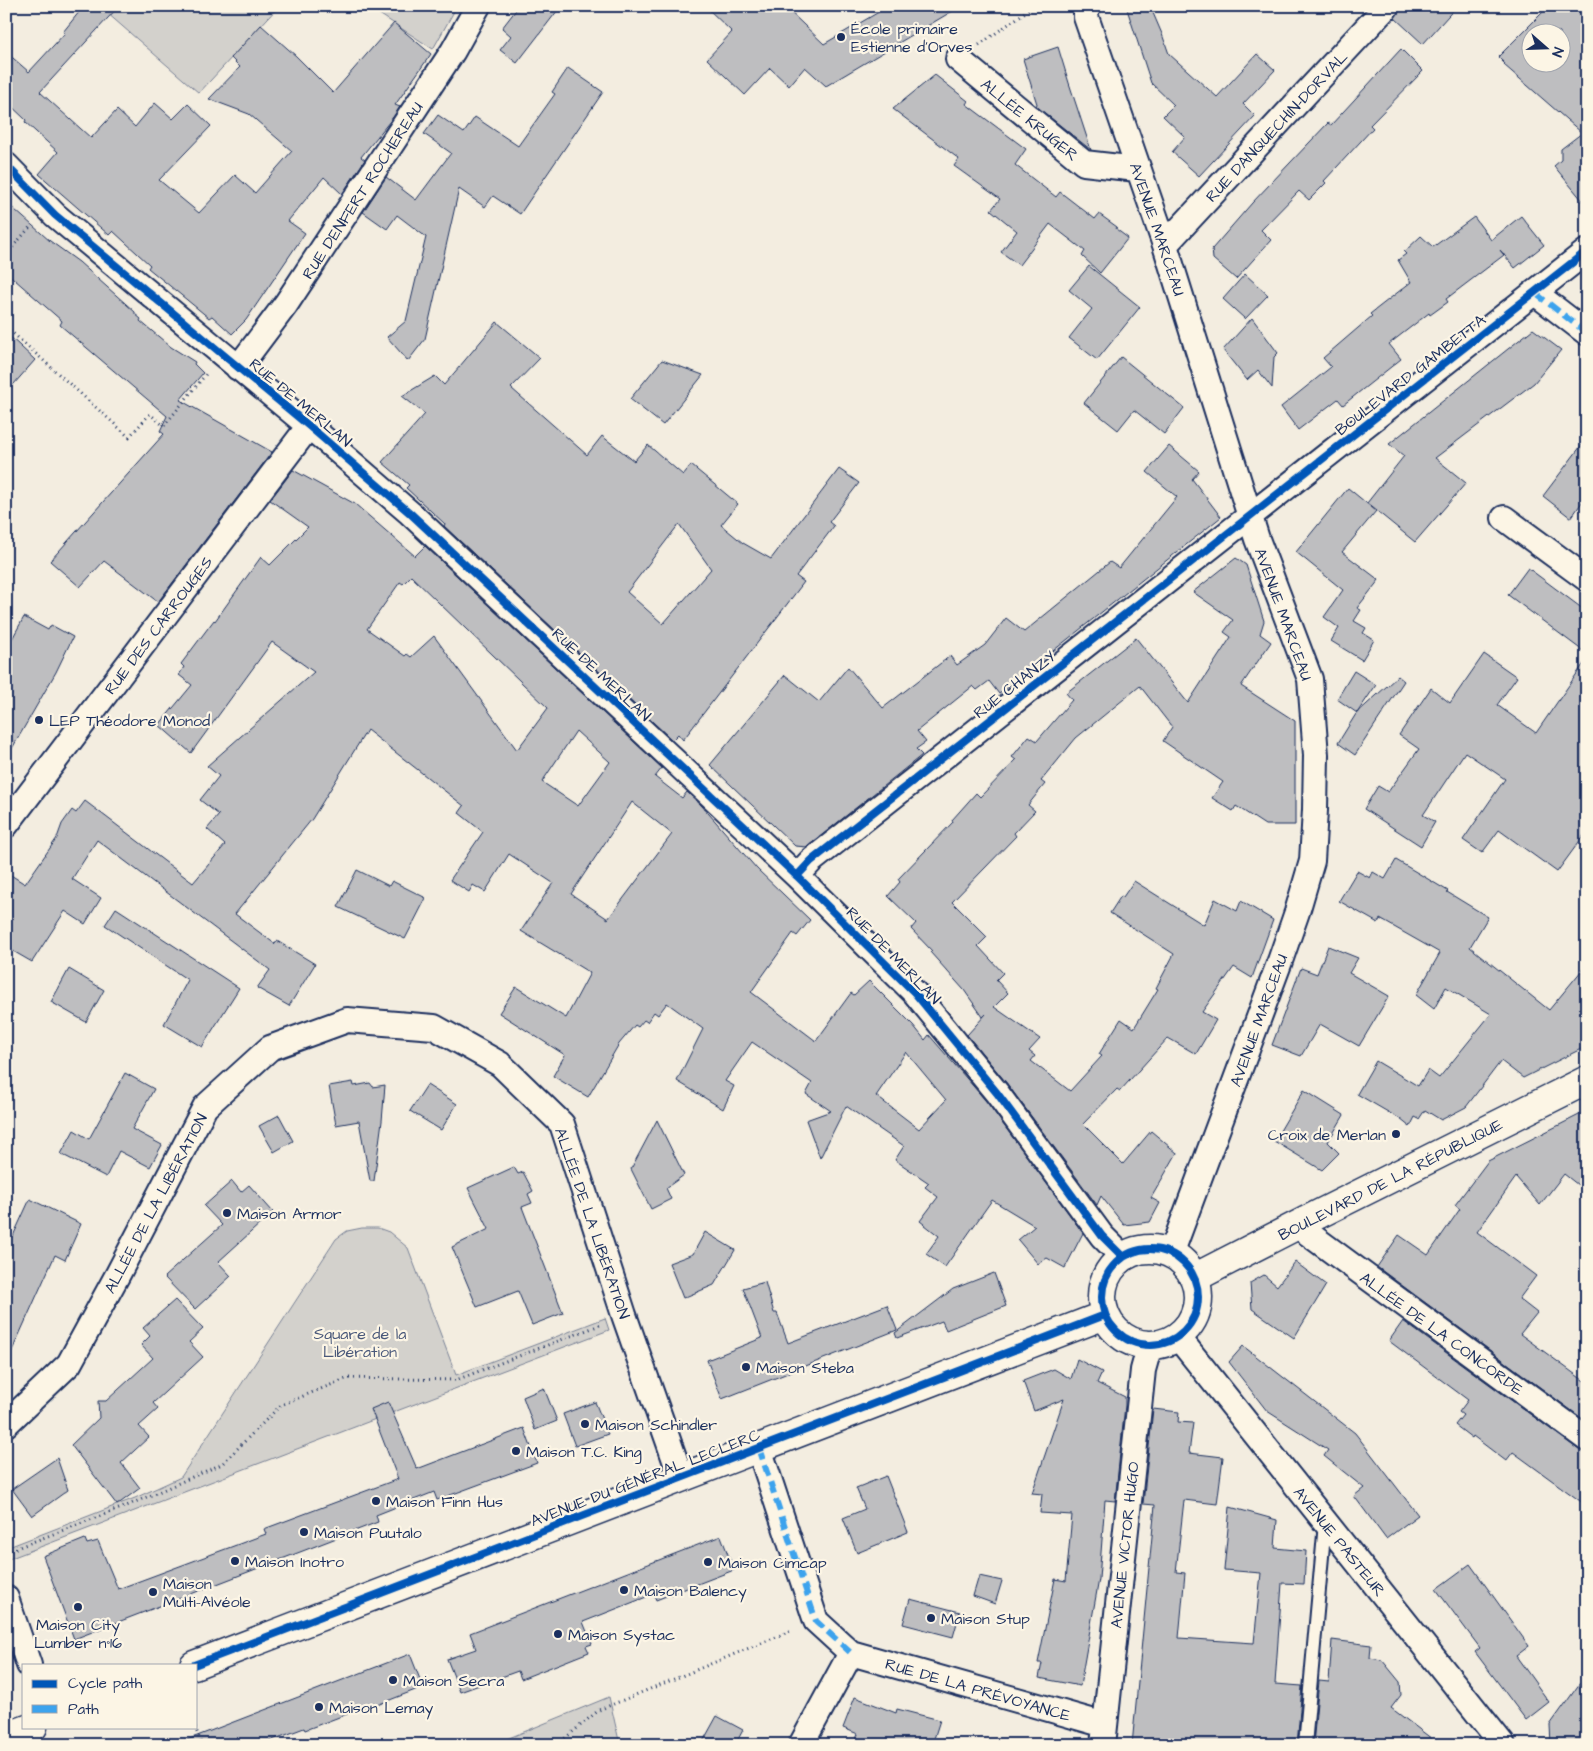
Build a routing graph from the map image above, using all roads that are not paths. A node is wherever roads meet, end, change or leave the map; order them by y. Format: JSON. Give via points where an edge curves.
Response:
{"nodes":[{"id":1,"x":478,"y":6,"type":"edge"},
{"id":2,"x":1086,"y":6,"type":"edge"},
{"id":3,"x":1387,"y":6,"type":"edge"},
{"id":4,"x":958,"y":60,"type":"road end"},
{"id":5,"x":6,"y":165,"type":"edge"},
{"id":6,"x":1137,"y":169,"type":"junction"},
{"id":7,"x":1165,"y":245,"type":"junction"},
{"id":8,"x":1587,"y":251,"type":"edge"},
{"id":9,"x":1536,"y":293,"type":"junction"},
{"id":10,"x":1587,"y":333,"type":"edge"},
{"id":11,"x":238,"y":368,"type":"junction"},
{"id":12,"x":309,"y":426,"type":"junction"},
{"id":13,"x":1250,"y":516,"type":"junction"},
{"id":14,"x":1504,"y":518,"type":"dead end"},
{"id":15,"x":1587,"y":579,"type":"edge"},
{"id":16,"x":6,"y":825,"type":"edge"},
{"id":17,"x":797,"y":876,"type":"junction"},
{"id":18,"x":1587,"y":1080,"type":"edge"},
{"id":19,"x":1298,"y":1226,"type":"junction"},
{"id":20,"x":1170,"y":1254,"type":"junction"},
{"id":21,"x":1123,"y":1257,"type":"junction"},
{"id":22,"x":1194,"y":1278,"type":"junction"},
{"id":23,"x":1105,"y":1315,"type":"junction"},
{"id":24,"x":1178,"y":1337,"type":"junction"},
{"id":25,"x":1150,"y":1346,"type":"junction"},
{"id":26,"x":6,"y":1424,"type":"edge"},
{"id":27,"x":1587,"y":1439,"type":"edge"},
{"id":28,"x":759,"y":1448,"type":"junction"},
{"id":29,"x":681,"y":1477,"type":"junction"},
{"id":30,"x":1326,"y":1523,"type":"junction"},
{"id":31,"x":6,"y":1598,"type":"edge"},
{"id":32,"x":851,"y":1653,"type":"junction"},
{"id":33,"x":29,"y":1664,"type":"edge"},
{"id":34,"x":197,"y":1664,"type":"edge"},
{"id":35,"x":30,"y":1728,"type":"edge"},
{"id":36,"x":1104,"y":1735,"type":"edge"},
{"id":37,"x":6,"y":1737,"type":"edge"},
{"id":38,"x":801,"y":1745,"type":"edge"},
{"id":39,"x":1305,"y":1745,"type":"edge"},
{"id":40,"x":1502,"y":1745,"type":"edge"}],
"edges":[{"from":1,"to":11,"type":"street","name":"RUE DENFERT ROCHEREAU","via":[[453,51],[302,280]]},
{"from":2,"to":6,"type":"street","name":"AVENUE MARCEAU","via":[[1086,17]]},
{"from":3,"to":7,"type":"street","name":"RUE DANQUECHIN-DORVAL"},
{"from":4,"to":6,"type":"street","name":"ALLÉE KRUGER","via":[[1084,163]]},
{"from":5,"to":11,"type":"street","name":"RUE DE MERLAN","via":[[47,207]]},
{"from":6,"to":7,"type":"street","name":"AVENUE MARCEAU"},
{"from":7,"to":13,"type":"street","name":"AVENUE MARCEAU"},
{"from":8,"to":9,"type":"street","name":"BOULEVARD GAMBETTA"},
{"from":9,"to":10,"type":"street"},
{"from":9,"to":13,"type":"street","name":"BOULEVARD GAMBETTA"},
{"from":11,"to":12,"type":"street","name":"RUE DE MERLAN"},
{"from":12,"to":16,"type":"street","name":"RUE DES CARROUGES"},
{"from":12,"to":17,"type":"street","name":"RUE DE MERLAN","via":[[410,513]]},
{"from":13,"to":17,"type":"street","name":"RUE CHANZY","via":[[811,861]]},
{"from":13,"to":20,"type":"street","name":"AVENUE MARCEAU","via":[[1310,680],[1316,755],[1312,861],[1280,962]]},
{"from":14,"to":15,"type":"street"},
{"from":17,"to":21,"type":"street","name":"RUE DE MERLAN","via":[[916,993],[997,1093],[1102,1236]]},
{"from":18,"to":19,"type":"street","name":"BOULEVARD DE LA RÉPUBLIQUE"},
{"from":19,"to":22,"type":"street","name":"BOULEVARD DE LA RÉPUBLIQUE"},
{"from":19,"to":27,"type":"street","name":"ALLÉE DE LA CONCORDE"},
{"from":20,"to":21,"type":"street","via":[[1146,1249]]},
{"from":20,"to":22,"type":"street","via":[[1185,1264]]},
{"from":21,"to":23,"type":"street","via":[[1106,1277],[1102,1302]]},
{"from":22,"to":24,"type":"street","via":[[1198,1294],[1196,1311]]},
{"from":23,"to":25,"type":"street","via":[[1122,1337]]},
{"from":23,"to":28,"type":"street","name":"AVENUE DU GÉNÉRAL LECLERC"},
{"from":24,"to":25,"type":"street"},
{"from":24,"to":30,"type":"street","name":"AVENUE PASTEUR"},
{"from":25,"to":36,"type":"street","name":"AVENUE VICTOR HUGO","via":[[1143,1370]]},
{"from":26,"to":29,"type":"street","name":"ALLÉE DE LA LIBÉRATION","via":[[69,1364],[205,1107],[270,1048],[347,1020],[434,1027],[500,1064],[562,1124],[624,1316]]},
{"from":28,"to":29,"type":"street","name":"AVENUE DU GÉNÉRAL LECLERC"},
{"from":28,"to":32,"type":"street","via":[[816,1621]]},
{"from":29,"to":34,"type":"street","name":"AVENUE DU GÉNÉRAL LECLERC"},
{"from":30,"to":39,"type":"lane"},
{"from":30,"to":40,"type":"street","name":"AVENUE PASTEUR"},
{"from":31,"to":33,"type":"street"},
{"from":32,"to":36,"type":"street","name":"RUE DE LA PRÉVOYANCE"},
{"from":32,"to":38,"type":"street"},
{"from":35,"to":37,"type":"street"}]}
